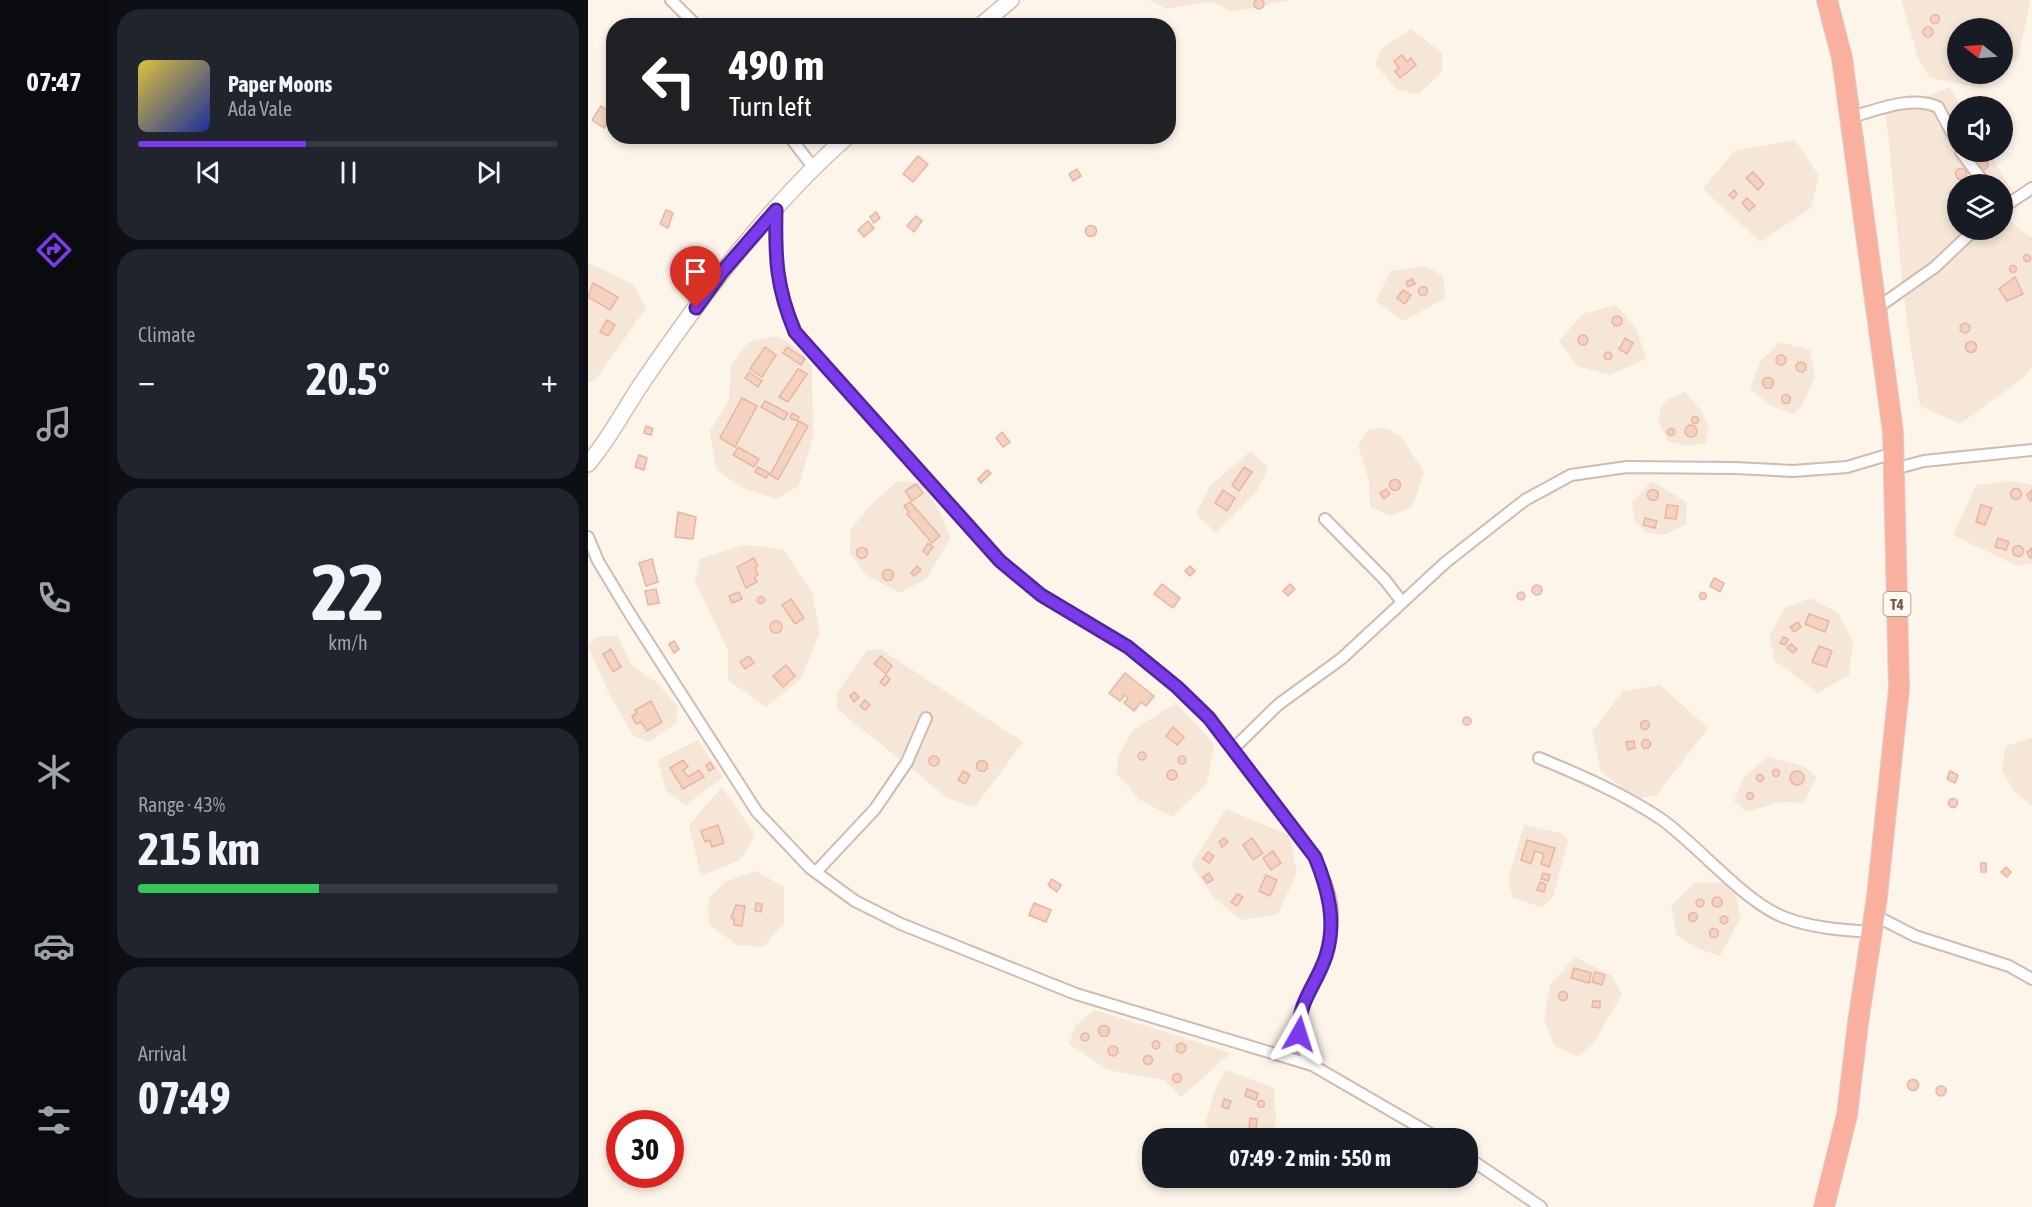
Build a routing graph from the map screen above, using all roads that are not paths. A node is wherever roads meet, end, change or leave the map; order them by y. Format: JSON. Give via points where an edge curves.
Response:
{"nodes":[{"id":1,"x":671,"y":0,"type":"edge"},
{"id":2,"x":1011,"y":0,"type":"edge"},
{"id":3,"x":1827,"y":0,"type":"edge"},
{"id":4,"x":689,"y":18,"type":"edge"},
{"id":5,"x":990,"y":18,"type":"edge"},
{"id":6,"x":1851,"y":117,"type":"junction"},
{"id":7,"x":1947,"y":124,"type":"edge"},
{"id":8,"x":795,"y":144,"type":"edge"},
{"id":9,"x":839,"y":144,"type":"edge"},
{"id":10,"x":813,"y":167,"type":"junction"},
{"id":11,"x":2032,"y":188,"type":"edge"},
{"id":12,"x":2013,"y":201,"type":"edge"},
{"id":13,"x":776,"y":210,"type":"junction"},
{"id":14,"x":1963,"y":240,"type":"edge"},
{"id":15,"x":1877,"y":308,"type":"junction"},
{"id":16,"x":2032,"y":450,"type":"edge"},
{"id":17,"x":590,"y":457,"type":"edge"},
{"id":18,"x":1894,"y":461,"type":"junction"},
{"id":19,"x":1325,"y":519,"type":"dead end"},
{"id":20,"x":588,"y":537,"type":"edge"},
{"id":21,"x":1402,"y":602,"type":"junction"},
{"id":22,"x":926,"y":718,"type":"dead end"},
{"id":23,"x":1233,"y":749,"type":"junction"},
{"id":24,"x":1539,"y":758,"type":"dead end"},
{"id":25,"x":816,"y":872,"type":"junction"},
{"id":26,"x":1873,"y":923,"type":"junction"},
{"id":27,"x":2032,"y":979,"type":"edge"},
{"id":28,"x":1312,"y":1065,"type":"junction"},
{"id":29,"x":1421,"y":1128,"type":"edge"},
{"id":30,"x":1478,"y":1164,"type":"edge"},
{"id":31,"x":1541,"y":1207,"type":"edge"},
{"id":32,"x":1824,"y":1207,"type":"edge"}],
"edges":[{"from":1,"to":4,"type":"street"},
{"from":2,"to":5,"type":"street"},
{"from":3,"to":6,"type":"highway","number":"T4","via":[[1842,57]]},
{"from":6,"to":7,"type":"street","via":[[1902,103],[1924,102],[1938,107]]},
{"from":6,"to":15,"type":"highway","number":"T4"},
{"from":8,"to":10,"type":"street"},
{"from":9,"to":10,"type":"street"},
{"from":10,"to":13,"type":"street"},
{"from":11,"to":12,"type":"street"},
{"from":13,"to":17,"type":"street","via":[[722,272]]},
{"from":13,"to":23,"type":"street","via":[[775,256],[781,298],[795,332],[1000,561],[1041,595],[1128,647],[1201,711]]},
{"from":14,"to":15,"type":"street","via":[[1935,267]]},
{"from":15,"to":18,"type":"highway","number":"T4"},
{"from":16,"to":18,"type":"street"},
{"from":18,"to":21,"type":"street","via":[[1793,471],[1627,467],[1572,475],[1525,500]]},
{"from":18,"to":26,"type":"highway","number":"T4","via":[[1899,688]]},
{"from":19,"to":21,"type":"street"},
{"from":20,"to":25,"type":"street","via":[[630,614],[757,812]]},
{"from":21,"to":23,"type":"street","via":[[1341,659],[1279,704]]},
{"from":22,"to":25,"type":"street","via":[[907,762],[875,809]]},
{"from":23,"to":28,"type":"street","via":[[1315,857],[1326,884],[1332,916],[1326,956],[1303,1000],[1299,1021],[1304,1053]]},
{"from":24,"to":26,"type":"street","via":[[1608,789],[1659,818],[1745,891],[1785,918],[1836,930]]},
{"from":25,"to":28,"type":"street","via":[[855,901],[901,924],[1076,994]]},
{"from":26,"to":27,"type":"street","via":[[2008,966]]},
{"from":26,"to":32,"type":"highway","number":"T4","via":[[1847,1115]]},
{"from":28,"to":29,"type":"street"},
{"from":30,"to":31,"type":"street"}]}
